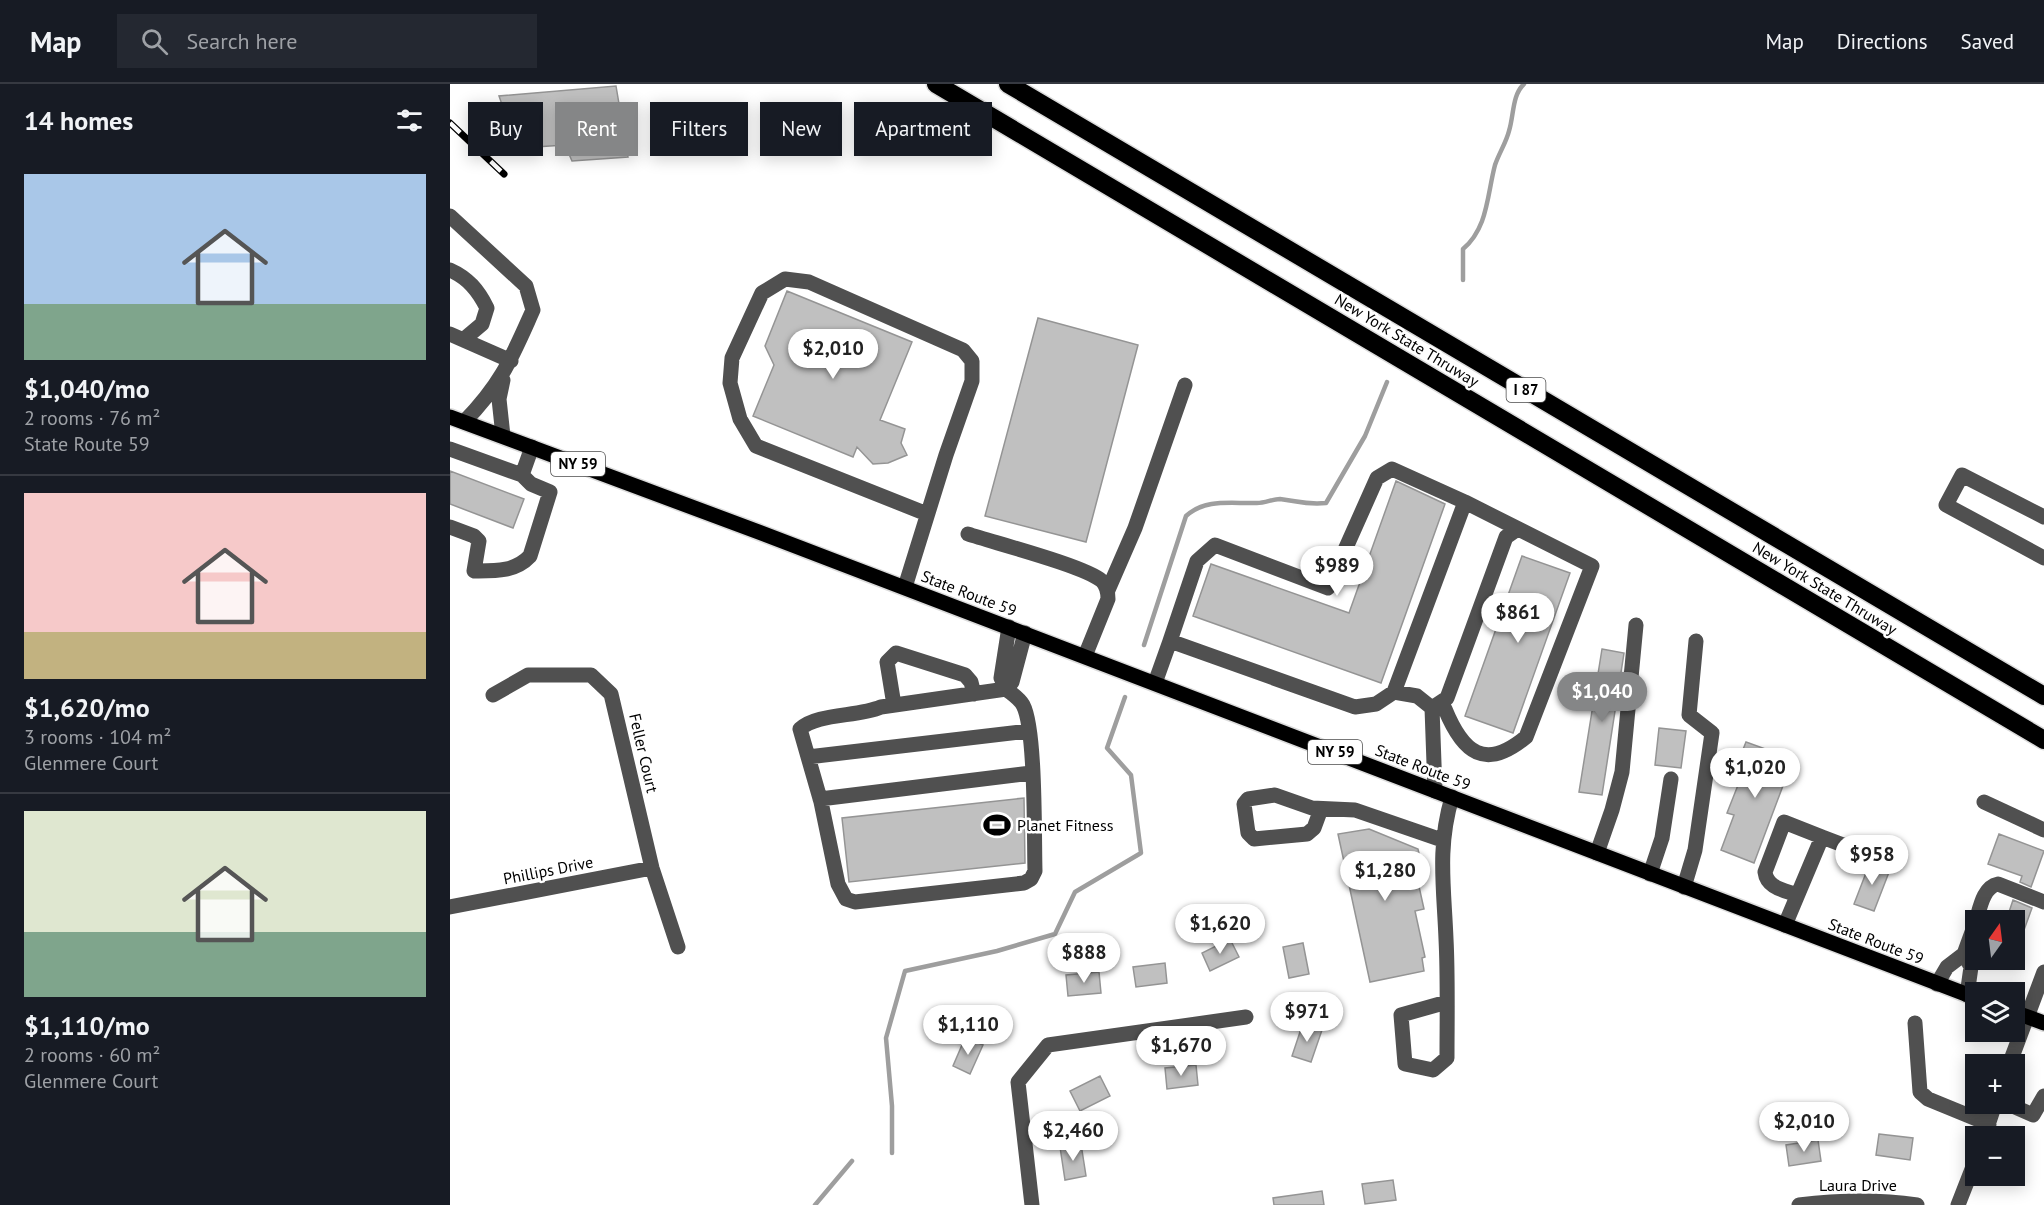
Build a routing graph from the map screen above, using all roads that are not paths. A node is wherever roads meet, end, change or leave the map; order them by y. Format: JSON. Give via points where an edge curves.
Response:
{"nodes":[{"id":1,"x":936,"y":84,"type":"edge"},
{"id":2,"x":1008,"y":84,"type":"edge"},
{"id":3,"x":450,"y":216,"type":"edge"},
{"id":4,"x":450,"y":270,"type":"edge"},
{"id":5,"x":456,"y":337,"type":"edge"},
{"id":6,"x":508,"y":367,"type":"junction"},
{"id":7,"x":1185,"y":385,"type":"dead end"},
{"id":8,"x":457,"y":419,"type":"edge"},
{"id":9,"x":503,"y":436,"type":"junction"},
{"id":10,"x":532,"y":447,"type":"junction"},
{"id":11,"x":450,"y":449,"type":"edge"},
{"id":12,"x":522,"y":475,"type":"junction"},
{"id":13,"x":1465,"y":502,"type":"junction"},
{"id":14,"x":927,"y":514,"type":"junction"},
{"id":15,"x":2044,"y":518,"type":"edge"},
{"id":16,"x":450,"y":527,"type":"edge"},
{"id":17,"x":1516,"y":530,"type":"junction"},
{"id":18,"x":968,"y":534,"type":"dead end"},
{"id":19,"x":2044,"y":558,"type":"edge"},
{"id":20,"x":904,"y":588,"type":"junction"},
{"id":21,"x":1108,"y":590,"type":"junction"},
{"id":22,"x":1636,"y":624,"type":"dead end"},
{"id":23,"x":1009,"y":627,"type":"junction"},
{"id":24,"x":1025,"y":633,"type":"junction"},
{"id":25,"x":1170,"y":641,"type":"junction"},
{"id":26,"x":1696,"y":641,"type":"dead end"},
{"id":27,"x":1085,"y":656,"type":"junction"},
{"id":28,"x":1155,"y":683,"type":"junction"},
{"id":29,"x":1006,"y":689,"type":"junction"},
{"id":30,"x":1394,"y":692,"type":"junction"},
{"id":31,"x":974,"y":694,"type":"junction"},
{"id":32,"x":493,"y":695,"type":"dead end"},
{"id":33,"x":2044,"y":696,"type":"edge"},
{"id":34,"x":894,"y":705,"type":"junction"},
{"id":35,"x":1432,"y":708,"type":"junction"},
{"id":36,"x":1029,"y":731,"type":"junction"},
{"id":37,"x":2044,"y":740,"type":"edge"},
{"id":38,"x":807,"y":757,"type":"junction"},
{"id":39,"x":1031,"y":773,"type":"junction"},
{"id":40,"x":1671,"y":779,"type":"dead end"},
{"id":41,"x":1436,"y":791,"type":"junction"},
{"id":42,"x":1452,"y":798,"type":"junction"},
{"id":43,"x":820,"y":799,"type":"junction"},
{"id":44,"x":1984,"y":802,"type":"dead end"},
{"id":45,"x":1321,"y":809,"type":"junction"},
{"id":46,"x":2044,"y":830,"type":"edge"},
{"id":47,"x":1821,"y":837,"type":"junction"},
{"id":48,"x":1442,"y":840,"type":"junction"},
{"id":49,"x":1596,"y":853,"type":"junction"},
{"id":50,"x":1864,"y":853,"type":"dead end"},
{"id":51,"x":652,"y":868,"type":"junction"},
{"id":52,"x":1650,"y":874,"type":"junction"},
{"id":53,"x":1684,"y":886,"type":"junction"},
{"id":54,"x":1797,"y":895,"type":"junction"},
{"id":55,"x":2044,"y":902,"type":"edge"},
{"id":56,"x":450,"y":907,"type":"edge"},
{"id":57,"x":1980,"y":910,"type":"edge"},
{"id":58,"x":1785,"y":925,"type":"junction"},
{"id":59,"x":678,"y":947,"type":"dead end"},
{"id":60,"x":1964,"y":954,"type":"joint"},
{"id":61,"x":2044,"y":972,"type":"edge"},
{"id":62,"x":1971,"y":982,"type":"edge"},
{"id":63,"x":1937,"y":984,"type":"junction"},
{"id":64,"x":1965,"y":995,"type":"edge"},
{"id":65,"x":1447,"y":1002,"type":"junction"},
{"id":66,"x":2025,"y":1005,"type":"edge"},
{"id":67,"x":2025,"y":1016,"type":"edge"},
{"id":68,"x":1246,"y":1017,"type":"dead end"},
{"id":69,"x":1916,"y":1023,"type":"dead end"},
{"id":70,"x":2044,"y":1023,"type":"edge"},
{"id":71,"x":2044,"y":1096,"type":"edge"},
{"id":72,"x":2025,"y":1111,"type":"edge"},
{"id":73,"x":1979,"y":1126,"type":"edge"},
{"id":74,"x":1965,"y":1186,"type":"edge"},
{"id":75,"x":1032,"y":1205,"type":"edge"},
{"id":76,"x":1798,"y":1205,"type":"edge"},
{"id":77,"x":1917,"y":1205,"type":"edge"},
{"id":78,"x":1958,"y":1205,"type":"edge"}],
"edges":[{"from":1,"to":37,"type":"highway","name":"New York State Thruway","number":"I 87"},
{"from":2,"to":33,"type":"highway","name":"New York State Thruway","number":"I 87"},
{"from":3,"to":6,"type":"street","via":[[526,286],[533,310]]},
{"from":4,"to":5,"type":"street","via":[[478,291],[487,308],[483,324]]},
{"from":5,"to":6,"type":"street"},
{"from":6,"to":8,"type":"street","via":[[489,396]]},
{"from":6,"to":9,"type":"street","via":[[499,399]]},
{"from":7,"to":21,"type":"street","via":[[1135,528]]},
{"from":8,"to":9,"type":"main road","number":"NY 59"},
{"from":9,"to":10,"type":"main road","number":"NY 59"},
{"from":10,"to":12,"type":"street"},
{"from":10,"to":20,"type":"main road","name":"State Route 59","number":"NY 59"},
{"from":11,"to":12,"type":"street"},
{"from":12,"to":16,"type":"street","via":[[531,484],[550,492],[530,556],[522,564],[502,571],[474,571],[479,541]]},
{"from":13,"to":17,"type":"street"},
{"from":13,"to":25,"type":"street","via":[[1392,469],[1377,478],[1328,588],[1215,545],[1197,561]]},
{"from":13,"to":30,"type":"street"},
{"from":14,"to":14,"type":"street","via":[[972,381],[972,361],[963,350],[809,282],[785,279],[762,292],[732,358],[730,383],[740,419],[756,446]]},
{"from":14,"to":20,"type":"street"},
{"from":15,"to":19,"type":"street","via":[[1962,475],[1946,506]]},
{"from":17,"to":35,"type":"street","via":[[1506,537],[1447,698]]},
{"from":17,"to":35,"type":"street","via":[[1592,566],[1526,737],[1510,750],[1494,756],[1472,750],[1455,733],[1445,709]]},
{"from":18,"to":21,"type":"street","via":[[1083,572],[1102,581]]},
{"from":20,"to":23,"type":"main road","name":"State Route 59","number":"NY 59"},
{"from":21,"to":27,"type":"street","via":[[1104,614]]},
{"from":22,"to":49,"type":"street","via":[[1622,772]]},
{"from":23,"to":24,"type":"main road","name":"State Route 59","number":"NY 59"},
{"from":23,"to":29,"type":"street","via":[[1001,678]]},
{"from":24,"to":27,"type":"main road","name":"State Route 59","number":"NY 59"},
{"from":24,"to":29,"type":"street","via":[[1012,682]]},
{"from":25,"to":28,"type":"street"},
{"from":25,"to":30,"type":"street","via":[[1355,706],[1376,704]]},
{"from":26,"to":53,"type":"street","via":[[1689,715],[1712,733],[1695,850]]},
{"from":27,"to":28,"type":"main road","name":"State Route 59","number":"NY 59"},
{"from":28,"to":41,"type":"main road","name":"State Route 59","number":"NY 59"},
{"from":29,"to":31,"type":"street"},
{"from":29,"to":36,"type":"street","via":[[1023,706]]},
{"from":30,"to":35,"type":"street","via":[[1417,696]]},
{"from":31,"to":34,"type":"street"},
{"from":31,"to":34,"type":"street","via":[[965,675],[897,653],[886,668]]},
{"from":32,"to":51,"type":"street","name":"Feller Court","via":[[528,675],[591,675],[611,694]]},
{"from":34,"to":38,"type":"street","via":[[808,722],[801,729]]},
{"from":35,"to":41,"type":"street"},
{"from":36,"to":38,"type":"street"},
{"from":36,"to":39,"type":"street"},
{"from":38,"to":43,"type":"street"},
{"from":39,"to":43,"type":"street"},
{"from":39,"to":43,"type":"street","via":[[1035,871],[1024,883],[855,902],[846,899],[838,884]]},
{"from":40,"to":52,"type":"street","via":[[1662,838]]},
{"from":41,"to":42,"type":"main road","name":"State Route 59","number":"NY 59"},
{"from":42,"to":48,"type":"street"},
{"from":42,"to":49,"type":"main road","name":"State Route 59","number":"NY 59"},
{"from":44,"to":46,"type":"street"},
{"from":45,"to":45,"type":"street","via":[[1275,795],[1248,799],[1244,804],[1248,833],[1254,839],[1307,834],[1314,828]]},
{"from":45,"to":48,"type":"street","via":[[1355,810]]},
{"from":47,"to":50,"type":"street"},
{"from":47,"to":54,"type":"street"},
{"from":47,"to":54,"type":"street","via":[[1784,822],[1766,878],[1770,884]]},
{"from":48,"to":65,"type":"street"},
{"from":49,"to":52,"type":"main road","name":"State Route 59","number":"NY 59"},
{"from":51,"to":56,"type":"street","name":"Phillips Drive"},
{"from":51,"to":59,"type":"street","name":"Feller Court"},
{"from":52,"to":53,"type":"main road","name":"State Route 59","number":"NY 59"},
{"from":53,"to":58,"type":"main road","name":"State Route 59","number":"NY 59"},
{"from":54,"to":58,"type":"street"},
{"from":55,"to":57,"type":"street","via":[[1998,884],[1986,892]]},
{"from":58,"to":63,"type":"main road","name":"State Route 59","number":"NY 59"},
{"from":60,"to":62,"type":"street","via":[[1971,967]]},
{"from":60,"to":63,"type":"street","via":[[1947,967]]},
{"from":61,"to":66,"type":"street"},
{"from":63,"to":64,"type":"main road","name":"State Route 59","number":"NY 59"},
{"from":65,"to":65,"type":"street","via":[[1447,1058],[1433,1070],[1405,1064],[1401,1015]]},
{"from":67,"to":70,"type":"main road"},
{"from":68,"to":75,"type":"street","via":[[1048,1045],[1018,1082]]},
{"from":69,"to":73,"type":"street","via":[[1920,1092]]},
{"from":71,"to":72,"type":"street","via":[[2033,1115]]},
{"from":74,"to":78,"type":"street"},
{"from":76,"to":77,"type":"street","name":"Laura Drive","via":[[1884,1200]]}]}
